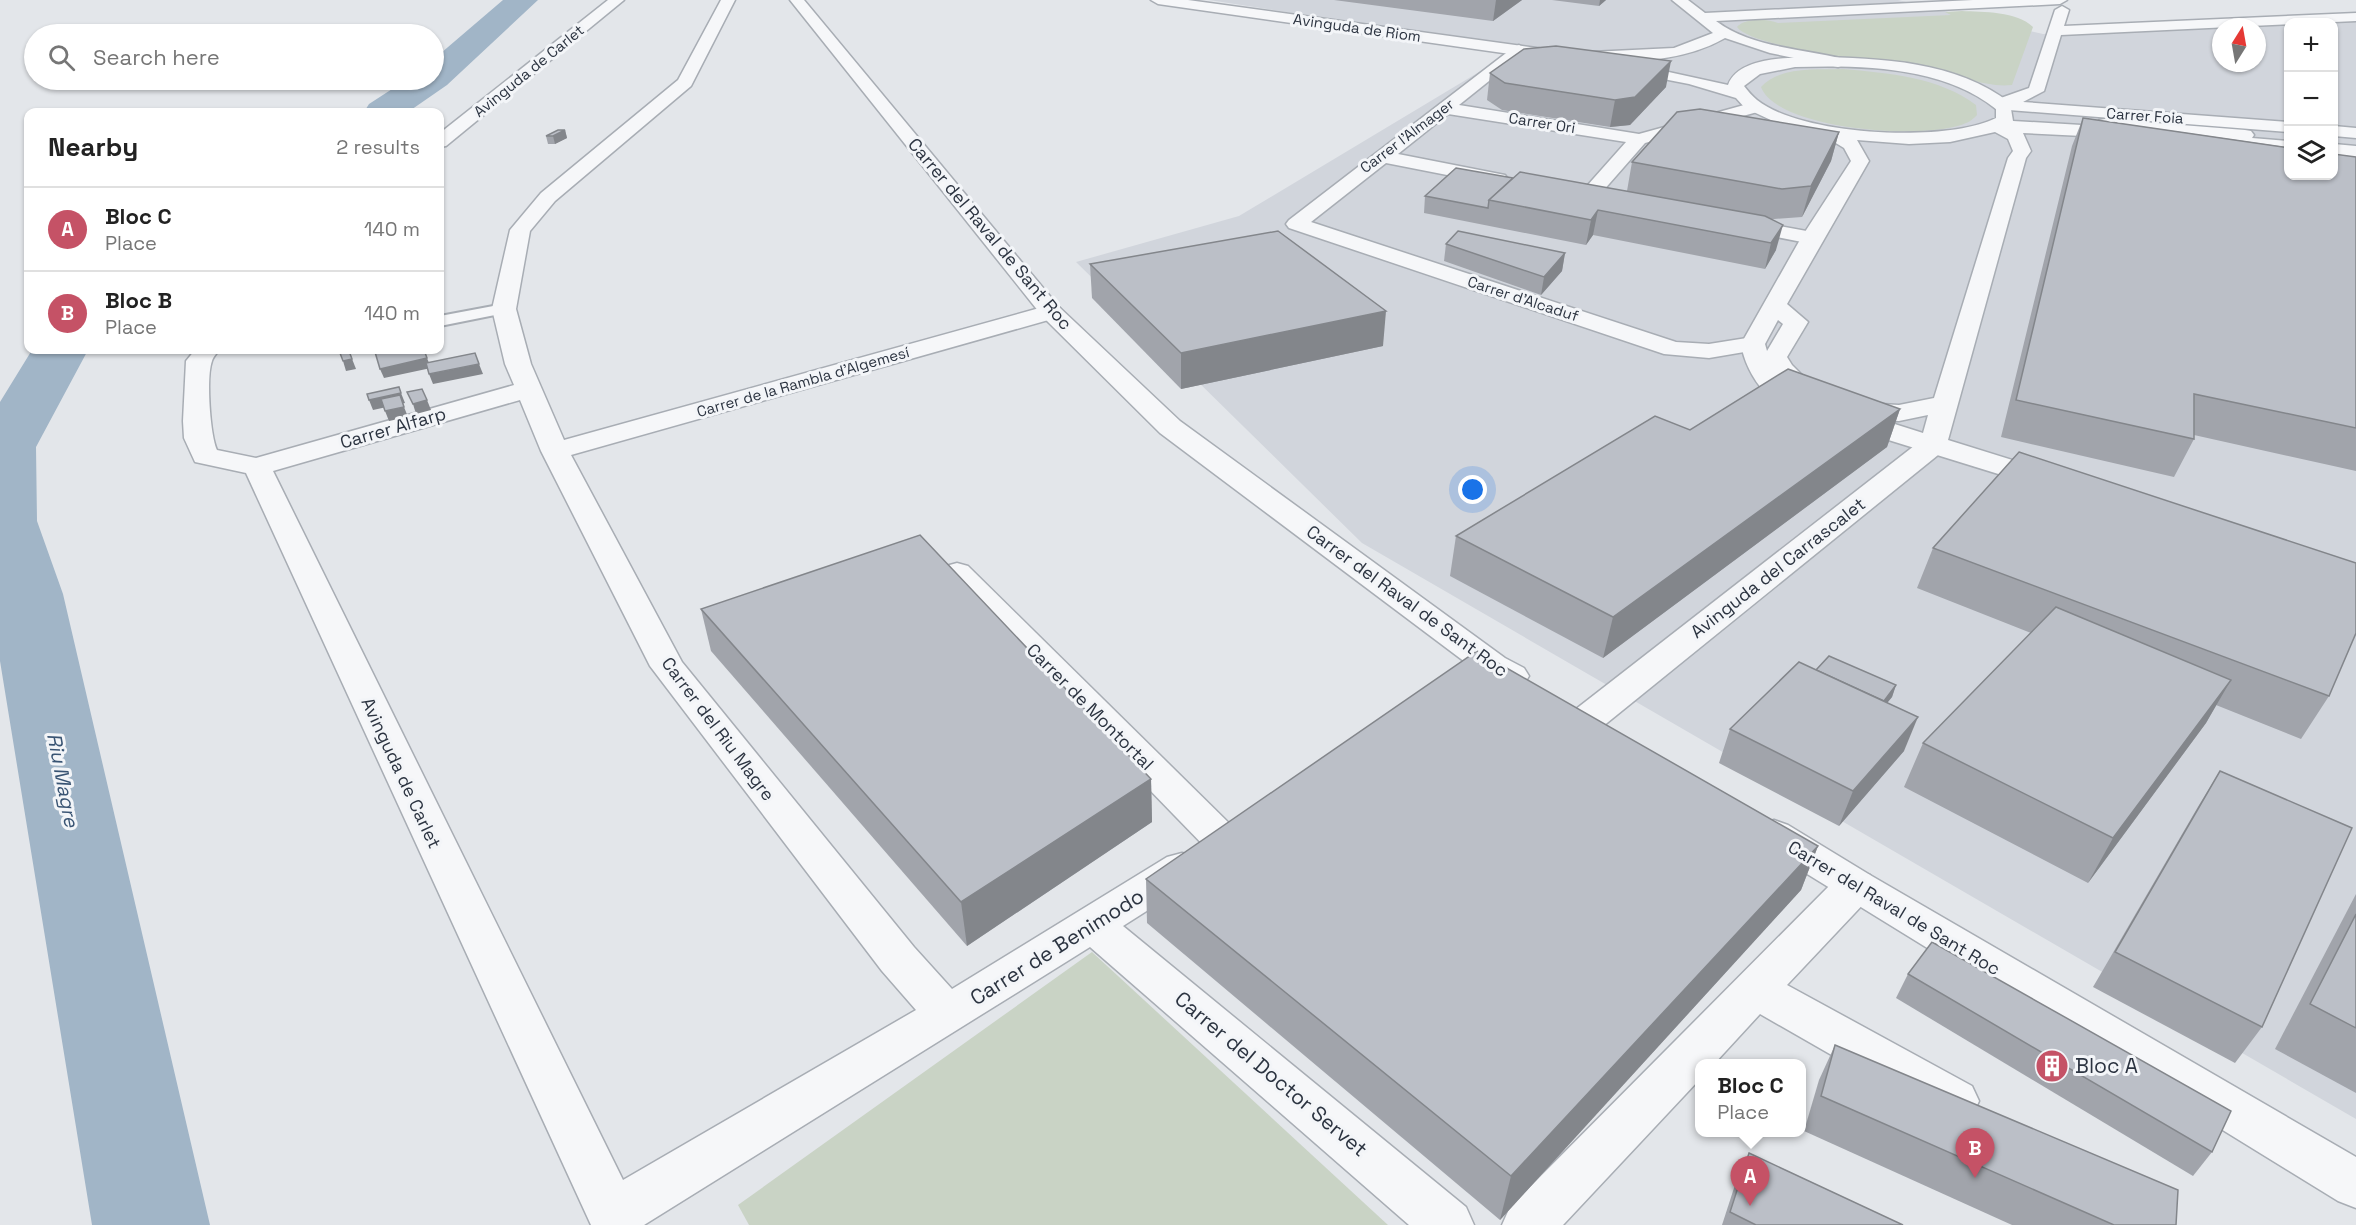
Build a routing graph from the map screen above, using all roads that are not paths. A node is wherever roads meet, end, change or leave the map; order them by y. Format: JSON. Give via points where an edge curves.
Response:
{"nodes":[{"id":1,"x":617,"y":0,"type":"edge"},
{"id":2,"x":728,"y":0,"type":"edge"},
{"id":3,"x":797,"y":0,"type":"edge"},
{"id":4,"x":1158,"y":0,"type":"edge"},
{"id":5,"x":1679,"y":0,"type":"edge"},
{"id":6,"x":2060,"y":0,"type":"edge"},
{"id":7,"x":2065,"y":0,"type":"edge"},
{"id":8,"x":1975,"y":5,"type":"junction"},
{"id":9,"x":1704,"y":17,"type":"junction"},
{"id":10,"x":2356,"y":17,"type":"edge"},
{"id":11,"x":2050,"y":22,"type":"junction"},
{"id":12,"x":1718,"y":32,"type":"junction"},
{"id":13,"x":1519,"y":50,"type":"junction"},
{"id":14,"x":1556,"y":56,"type":"junction"},
{"id":15,"x":1588,"y":57,"type":"junction"},
{"id":16,"x":1838,"y":62,"type":"junction"},
{"id":17,"x":1757,"y":69,"type":"junction"},
{"id":18,"x":669,"y":72,"type":"dead end"},
{"id":19,"x":2040,"y":84,"type":"junction"},
{"id":20,"x":1974,"y":88,"type":"junction"},
{"id":21,"x":1738,"y":93,"type":"junction"},
{"id":22,"x":669,"y":94,"type":"junction"},
{"id":23,"x":2003,"y":105,"type":"junction"},
{"id":24,"x":1755,"y":107,"type":"junction"},
{"id":25,"x":1444,"y":108,"type":"junction"},
{"id":26,"x":1999,"y":126,"type":"junction"},
{"id":27,"x":2048,"y":127,"type":"junction"},
{"id":28,"x":2284,"y":127,"type":"edge"},
{"id":29,"x":1826,"y":130,"type":"junction"},
{"id":30,"x":2338,"y":131,"type":"edge"},
{"id":31,"x":2356,"y":133,"type":"edge"},
{"id":32,"x":2016,"y":136,"type":"junction"},
{"id":33,"x":2284,"y":138,"type":"edge"},
{"id":34,"x":444,"y":139,"type":"edge"},
{"id":35,"x":1639,"y":139,"type":"junction"},
{"id":36,"x":2338,"y":142,"type":"edge"},
{"id":37,"x":2356,"y":144,"type":"edge"},
{"id":38,"x":2154,"y":146,"type":"edge"},
{"id":39,"x":2284,"y":146,"type":"edge"},
{"id":40,"x":2338,"y":150,"type":"edge"},
{"id":41,"x":2356,"y":152,"type":"edge"},
{"id":42,"x":2210,"y":153,"type":"edge"},
{"id":43,"x":1380,"y":156,"type":"junction"},
{"id":44,"x":2284,"y":163,"type":"edge"},
{"id":45,"x":1516,"y":182,"type":"edge"},
{"id":46,"x":1612,"y":200,"type":"edge"},
{"id":47,"x":1718,"y":220,"type":"edge"},
{"id":48,"x":1296,"y":224,"type":"joint"},
{"id":49,"x":1812,"y":238,"type":"junction"},
{"id":50,"x":1774,"y":305,"type":"junction"},
{"id":51,"x":504,"y":309,"type":"junction"},
{"id":52,"x":1051,"y":312,"type":"junction"},
{"id":53,"x":444,"y":320,"type":"edge"},
{"id":54,"x":1753,"y":344,"type":"junction"},
{"id":55,"x":204,"y":354,"type":"edge"},
{"id":56,"x":530,"y":389,"type":"junction"},
{"id":57,"x":1946,"y":403,"type":"junction"},
{"id":58,"x":1933,"y":445,"type":"junction"},
{"id":59,"x":555,"y":452,"type":"junction"},
{"id":60,"x":256,"y":467,"type":"junction"},
{"id":61,"x":2068,"y":488,"type":"edge"},
{"id":62,"x":957,"y":573,"type":"edge"},
{"id":63,"x":1589,"y":718,"type":"junction"},
{"id":64,"x":1619,"y":737,"type":"edge"},
{"id":65,"x":1746,"y":818,"type":"edge"},
{"id":66,"x":1238,"y":831,"type":"joint"},
{"id":67,"x":1855,"y":886,"type":"junction"},
{"id":68,"x":1093,"y":925,"type":"junction"},
{"id":69,"x":1755,"y":989,"type":"junction"},
{"id":70,"x":947,"y":1015,"type":"junction"},
{"id":71,"x":1991,"y":1121,"type":"edge"},
{"id":72,"x":2356,"y":1184,"type":"edge"},
{"id":73,"x":615,"y":1220,"type":"edge"},
{"id":74,"x":1448,"y":1225,"type":"edge"},
{"id":75,"x":1528,"y":1225,"type":"edge"}],
"edges":[{"from":1,"to":34,"type":"street","name":"Avinguda de Carlet"},
{"from":2,"to":22,"type":"street","via":[[685,83]]},
{"from":3,"to":52,"type":"street","name":"Carrer del Raval de Sant Roc"},
{"from":4,"to":13,"type":"street","name":"Avinguda de Riom"},
{"from":5,"to":9,"type":"street"},
{"from":6,"to":8,"type":"street"},
{"from":7,"to":11,"type":"street"},
{"from":8,"to":9,"type":"street"},
{"from":8,"to":11,"type":"street"},
{"from":9,"to":12,"type":"street"},
{"from":10,"to":11,"type":"street"},
{"from":11,"to":19,"type":"street"},
{"from":12,"to":15,"type":"street","via":[[1703,45],[1672,52]]},
{"from":12,"to":16,"type":"street"},
{"from":12,"to":17,"type":"street","via":[[1758,58]]},
{"from":13,"to":14,"type":"street","name":"Avinguda de Riom"},
{"from":13,"to":25,"type":"street","name":"Carrer l'Almager"},
{"from":14,"to":15,"type":"street","name":"Avinguda de Riom"},
{"from":14,"to":21,"type":"street","name":"Avinguda de Riom","via":[[1666,74]]},
{"from":15,"to":17,"type":"street","name":"Avinguda de Riom","via":[[1722,70]]},
{"from":16,"to":17,"type":"street","name":"Avinguda de Riom"},
{"from":16,"to":20,"type":"street","via":[[1911,70]]},
{"from":17,"to":21,"type":"street","via":[[1738,81]]},
{"from":18,"to":22,"type":"street","via":[[664,82]]},
{"from":19,"to":20,"type":"street","via":[[2014,90]]},
{"from":19,"to":23,"type":"street","via":[[2036,91]]},
{"from":20,"to":23,"type":"street"},
{"from":21,"to":24,"type":"street"},
{"from":22,"to":51,"type":"street","via":[[548,197],[520,230]]},
{"from":23,"to":26,"type":"street","via":[[2006,120]]},
{"from":23,"to":28,"type":"street","name":"Carrer Foia"},
{"from":23,"to":33,"type":"street","via":[[2102,124]]},
{"from":24,"to":29,"type":"street"},
{"from":24,"to":35,"type":"street"},
{"from":25,"to":35,"type":"street","name":"Carrer Ori"},
{"from":25,"to":43,"type":"street","name":"Carrer l'Almager"},
{"from":26,"to":27,"type":"street"},
{"from":26,"to":29,"type":"street","via":[[1971,135],[1928,139]]},
{"from":26,"to":32,"type":"street"},
{"from":27,"to":32,"type":"street","via":[[2024,129]]},
{"from":27,"to":38,"type":"street"},
{"from":27,"to":39,"type":"street"},
{"from":29,"to":49,"type":"street","via":[[1852,145],[1860,161]]},
{"from":30,"to":31,"type":"street"},
{"from":32,"to":57,"type":"street","via":[[2022,151]]},
{"from":35,"to":46,"type":"street","via":[[1578,194]]},
{"from":36,"to":37,"type":"street"},
{"from":40,"to":41,"type":"street"},
{"from":42,"to":44,"type":"street"},
{"from":43,"to":45,"type":"street"},
{"from":43,"to":48,"type":"street","name":"Carrer l'Almager"},
{"from":47,"to":49,"type":"street"},
{"from":48,"to":54,"type":"street","name":"Carrer d'Alcaduf","via":[[1673,349],[1710,351]]},
{"from":49,"to":50,"type":"street"},
{"from":50,"to":54,"type":"street"},
{"from":50,"to":57,"type":"street","via":[[1796,322],[1775,357],[1781,369],[1809,394],[1866,412],[1899,413]]},
{"from":51,"to":53,"type":"lane"},
{"from":51,"to":56,"type":"street","name":"Carrer del Riu Magre","via":[[518,364]]},
{"from":52,"to":59,"type":"street","name":"Carrer de la Rambla d'Algemesí"},
{"from":52,"to":63,"type":"street","name":"Carrer del Raval de Sant Roc","via":[[1170,427],[1478,675],[1551,697]]},
{"from":54,"to":58,"type":"street","via":[[1755,360],[1784,398]]},
{"from":55,"to":60,"type":"street","via":[[199,361],[198,438],[205,456]]},
{"from":56,"to":59,"type":"street","name":"Carrer del Riu Magre"},
{"from":56,"to":60,"type":"street","name":"Carrer Alfarp"},
{"from":57,"to":58,"type":"street"},
{"from":58,"to":61,"type":"street"},
{"from":58,"to":63,"type":"street","name":"Avinguda del Carrascalet"},
{"from":59,"to":70,"type":"street","name":"Carrer del Riu Magre","via":[[667,666],[898,959]]},
{"from":60,"to":73,"type":"street","name":"Avinguda de Carlet"},
{"from":62,"to":66,"type":"street","name":"Carrer de Montortal"},
{"from":63,"to":64,"type":"street","name":"Carrer del Raval de Sant Roc"},
{"from":65,"to":67,"type":"street","name":"Carrer del Raval de Sant Roc"},
{"from":66,"to":68,"type":"street","name":"Carrer de Benimodo"},
{"from":67,"to":69,"type":"street"},
{"from":67,"to":72,"type":"street","name":"Carrer del Raval de Sant Roc"},
{"from":68,"to":70,"type":"street","name":"Carrer de Benimodo"},
{"from":68,"to":74,"type":"street","name":"Carrer del Doctor Servet"},
{"from":69,"to":71,"type":"street"},
{"from":69,"to":75,"type":"street"},
{"from":70,"to":73,"type":"street","name":"Carrer de Benimodo"}]}
